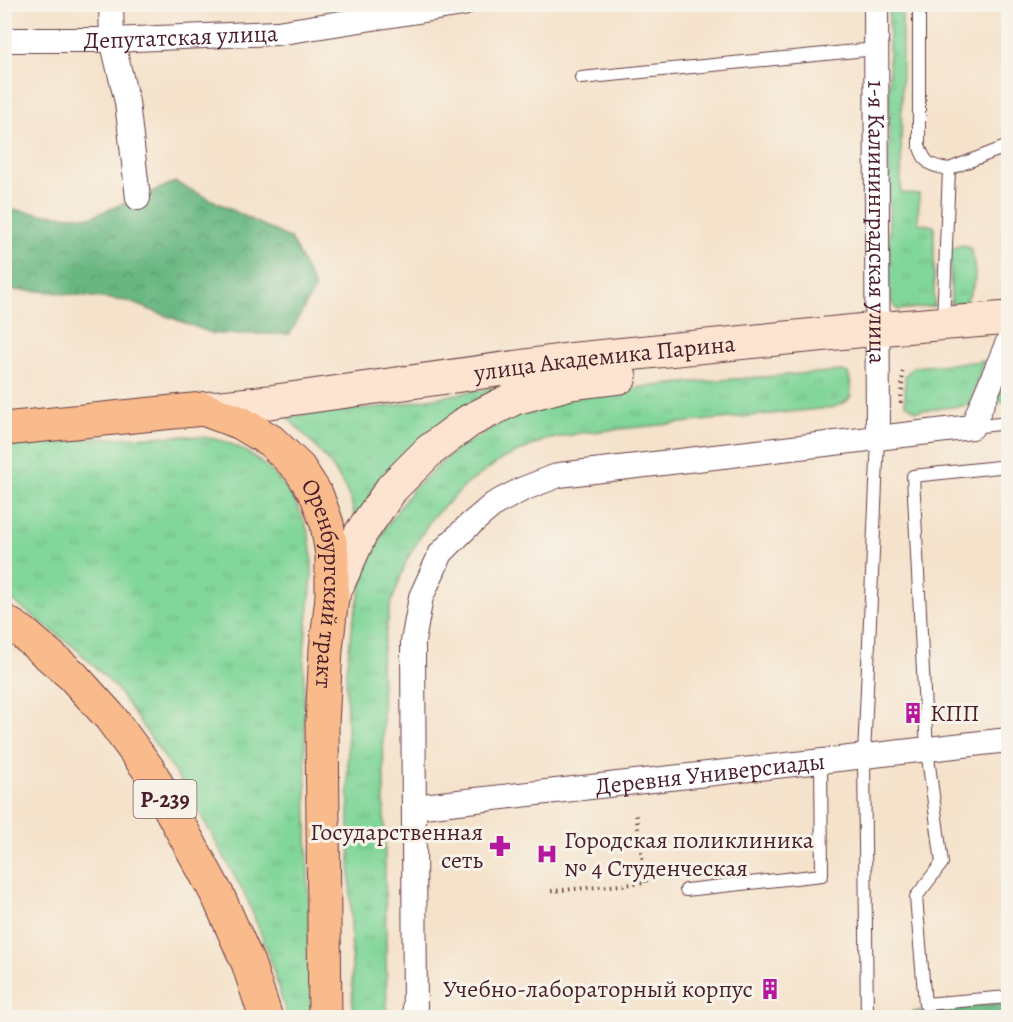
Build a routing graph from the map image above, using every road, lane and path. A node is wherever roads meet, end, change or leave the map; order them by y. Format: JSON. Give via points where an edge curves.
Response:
{"nodes":[{"id":1,"x":111,"y":4,"type":"edge"},
{"id":2,"x":463,"y":4,"type":"edge"},
{"id":3,"x":876,"y":4,"type":"edge"},
{"id":4,"x":919,"y":4,"type":"edge"},
{"id":5,"x":4,"y":40,"type":"edge"},
{"id":6,"x":112,"y":40,"type":"junction"},
{"id":7,"x":876,"y":49,"type":"junction"},
{"id":8,"x":581,"y":78,"type":"dead end"},
{"id":9,"x":1008,"y":146,"type":"edge"},
{"id":10,"x":949,"y":169,"type":"junction"},
{"id":11,"x":138,"y":198,"type":"dead end"},
{"id":12,"x":1008,"y":318,"type":"edge"},
{"id":13,"x":943,"y":324,"type":"junction"},
{"id":14,"x":877,"y":340,"type":"junction"},
{"id":15,"x":1008,"y":341,"type":"edge"},
{"id":16,"x":203,"y":409,"type":"junction"},
{"id":17,"x":1008,"y":423,"type":"edge"},
{"id":18,"x":972,"y":427,"type":"junction"},
{"id":19,"x":4,"y":429,"type":"edge"},
{"id":20,"x":878,"y":438,"type":"junction"},
{"id":21,"x":1008,"y":466,"type":"edge"},
{"id":22,"x":332,"y":597,"type":"junction"},
{"id":23,"x":4,"y":621,"type":"edge"},
{"id":24,"x":1008,"y":741,"type":"edge"},
{"id":25,"x":927,"y":750,"type":"junction"},
{"id":26,"x":864,"y":757,"type":"junction"},
{"id":27,"x":821,"y":762,"type":"junction"},
{"id":28,"x":414,"y":807,"type":"junction"},
{"id":29,"x":636,"y":814,"type":"dead end"},
{"id":30,"x":686,"y":890,"type":"dead end"},
{"id":31,"x":551,"y":891,"type":"dead end"},
{"id":32,"x":1008,"y":997,"type":"edge"},
{"id":33,"x":267,"y":1017,"type":"edge"},
{"id":34,"x":325,"y":1017,"type":"edge"},
{"id":35,"x":415,"y":1017,"type":"edge"},
{"id":36,"x":867,"y":1017,"type":"edge"}],
"edges":[{"from":1,"to":6,"type":"street"},
{"from":2,"to":6,"type":"street","name":"Депутатская улица","via":[[278,33]]},
{"from":3,"to":7,"type":"street","name":"1-я Калининградская улица"},
{"from":4,"to":10,"type":"lane","via":[[919,145],[923,158],[933,167]]},
{"from":5,"to":6,"type":"street","name":"Депутатская улица"},
{"from":6,"to":11,"type":"street","via":[[127,102]]},
{"from":7,"to":8,"type":"lane"},
{"from":7,"to":14,"type":"street","name":"1-я Калининградская улица"},
{"from":9,"to":10,"type":"lane"},
{"from":10,"to":13,"type":"lane"},
{"from":12,"to":13,"type":"main road","name":"улица Академика Парина"},
{"from":13,"to":14,"type":"main road","name":"улица Академика Парина"},
{"from":14,"to":15,"type":"main road","name":"улица Академика Парина"},
{"from":14,"to":16,"type":"main road","name":"улица Академика Парина","via":[[567,360]]},
{"from":14,"to":20,"type":"street","name":"1-я Калининградская улица"},
{"from":14,"to":22,"type":"main road","name":"улица Академика Парина","via":[[570,383],[514,398],[445,439],[392,488],[361,533]]},
{"from":15,"to":18,"type":"street"},
{"from":16,"to":19,"type":"main road","name":"Оренбургский тракт"},
{"from":16,"to":22,"type":"main road","name":"Оренбургский тракт","via":[[241,423],[271,441],[299,468],[327,524]]},
{"from":17,"to":18,"type":"lane"},
{"from":18,"to":20,"type":"street"},
{"from":20,"to":26,"type":"lane"},
{"from":20,"to":28,"type":"street","via":[[559,476],[494,504],[441,553],[421,597],[413,642]]},
{"from":21,"to":25,"type":"lane","via":[[914,476]]},
{"from":22,"to":34,"type":"main road","name":"Оренбургский тракт","via":[[322,723]]},
{"from":23,"to":33,"type":"main road","number":"Р-239","via":[[72,675],[111,717],[148,770],[218,896]]},
{"from":24,"to":25,"type":"street","name":"Деревня Универсиады"},
{"from":25,"to":26,"type":"street","name":"Деревня Универсиады"},
{"from":25,"to":32,"type":"lane","via":[[942,863],[916,897],[925,1004]]},
{"from":26,"to":27,"type":"street","name":"Деревня Универсиады"},
{"from":26,"to":36,"type":"lane"},
{"from":27,"to":28,"type":"street","name":"Деревня Универсиады"},
{"from":27,"to":30,"type":"lane","via":[[822,875]]},
{"from":28,"to":35,"type":"street"},
{"from":29,"to":31,"type":"path","via":[[646,883]]}]}
